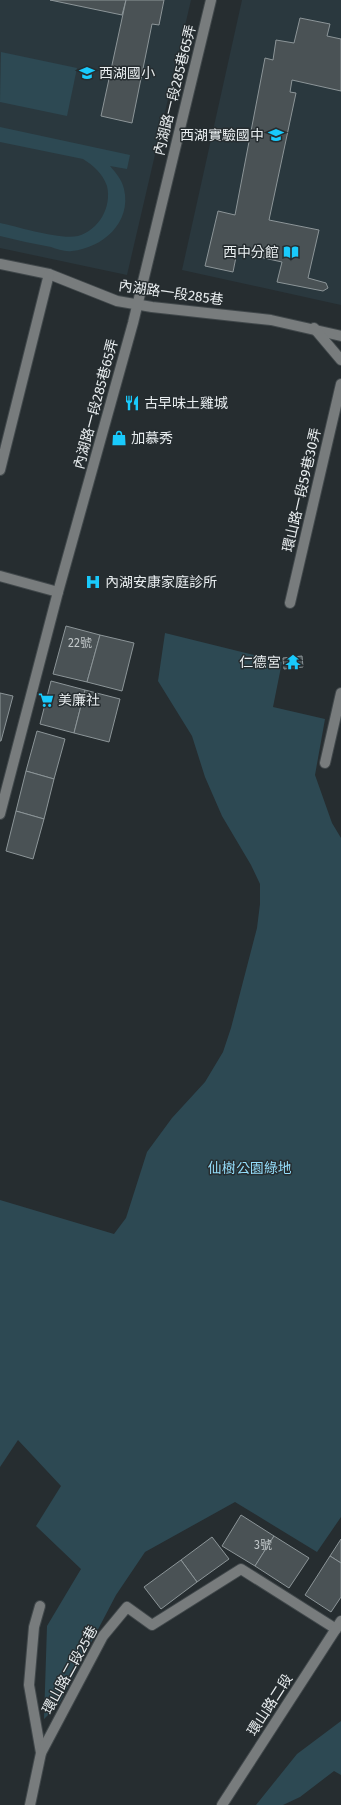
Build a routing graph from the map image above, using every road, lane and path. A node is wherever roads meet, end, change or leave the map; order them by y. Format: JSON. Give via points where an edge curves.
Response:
{"nodes":[{"id":1,"x":211,"y":0,"type":"edge"},
{"id":2,"x":0,"y":264,"type":"edge"},
{"id":3,"x":49,"y":274,"type":"junction"},
{"id":4,"x":137,"y":304,"type":"junction"},
{"id":5,"x":314,"y":328,"type":"junction"},
{"id":6,"x":341,"y":336,"type":"edge"},
{"id":7,"x":341,"y":360,"type":"edge"},
{"id":8,"x":341,"y":384,"type":"edge"},
{"id":9,"x":0,"y":470,"type":"edge"},
{"id":10,"x":0,"y":576,"type":"edge"},
{"id":11,"x":58,"y":592,"type":"junction"},
{"id":12,"x":290,"y":603,"type":"dead end"},
{"id":13,"x":341,"y":693,"type":"edge"},
{"id":14,"x":325,"y":763,"type":"dead end"},
{"id":15,"x":0,"y":814,"type":"edge"},
{"id":16,"x":40,"y":1606,"type":"dead end"},
{"id":17,"x":338,"y":1625,"type":"edge"},
{"id":18,"x":41,"y":1753,"type":"junction"},
{"id":19,"x":30,"y":1805,"type":"edge"},
{"id":20,"x":222,"y":1805,"type":"edge"}],
"edges":[{"from":1,"to":4,"type":"street","name":"內湖路一段285巷65弄"},
{"from":2,"to":3,"type":"street","name":"內湖路一段285巷"},
{"from":3,"to":4,"type":"street","name":"內湖路一段285巷","via":[[116,301]]},
{"from":3,"to":9,"type":"street"},
{"from":4,"to":5,"type":"street","name":"內湖路一段285巷","via":[[271,320]]},
{"from":4,"to":11,"type":"street","name":"內湖路一段285巷65弄"},
{"from":5,"to":6,"type":"street","name":"內湖路一段285巷"},
{"from":5,"to":7,"type":"street"},
{"from":8,"to":12,"type":"street","name":"環山路一段59巷30弄"},
{"from":10,"to":11,"type":"street"},
{"from":11,"to":15,"type":"street","name":"內湖路一段285巷65弄"},
{"from":13,"to":14,"type":"street"},
{"from":16,"to":18,"type":"street","via":[[34,1627],[28,1685]]},
{"from":17,"to":18,"type":"street","name":"環山路二段25巷","via":[[241,1569],[152,1626],[127,1607],[103,1636]]},
{"from":17,"to":20,"type":"street","name":"環山路二段"},
{"from":18,"to":19,"type":"street","name":"環山路二段25巷"}]}
